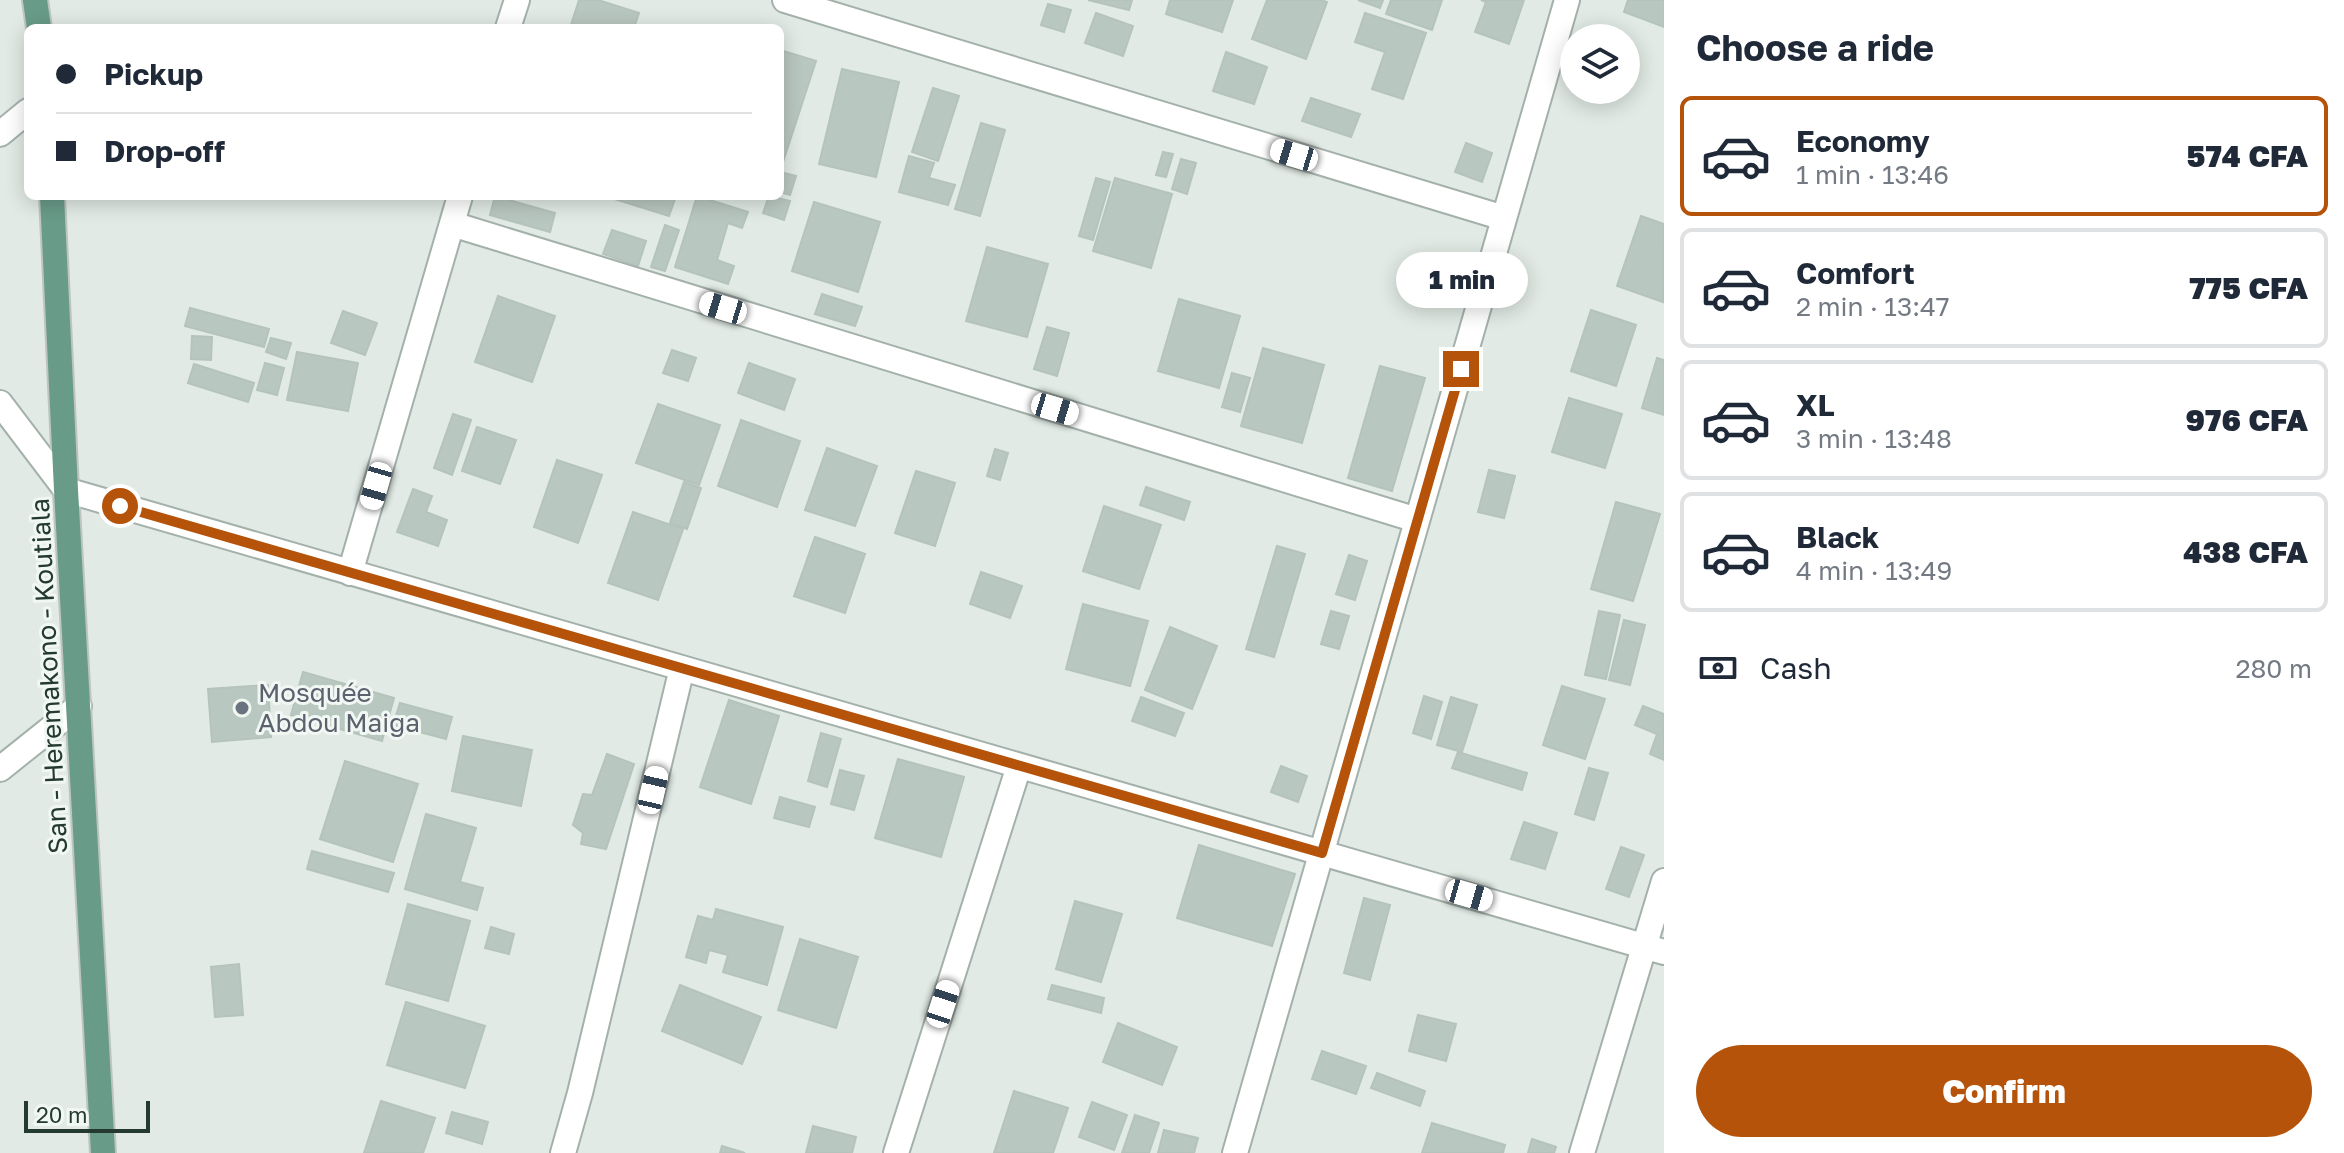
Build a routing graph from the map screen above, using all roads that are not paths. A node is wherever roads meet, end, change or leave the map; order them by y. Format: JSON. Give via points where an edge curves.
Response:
{"nodes":[{"id":1,"x":35,"y":0,"type":"edge"},
{"id":2,"x":517,"y":0,"type":"edge"},
{"id":3,"x":785,"y":0,"type":"edge"},
{"id":4,"x":1567,"y":0,"type":"edge"},
{"id":5,"x":38,"y":24,"type":"edge"},
{"id":6,"x":509,"y":24,"type":"edge"},
{"id":7,"x":24,"y":114,"type":"edge"},
{"id":8,"x":0,"y":134,"type":"edge"},
{"id":9,"x":52,"y":200,"type":"edge"},
{"id":10,"x":459,"y":200,"type":"edge"},
{"id":11,"x":1504,"y":218,"type":"junction"},
{"id":12,"x":452,"y":224,"type":"junction"},
{"id":13,"x":0,"y":403,"type":"edge"},
{"id":14,"x":66,"y":490,"type":"junction"},
{"id":15,"x":1417,"y":520,"type":"junction"},
{"id":16,"x":350,"y":573,"type":"junction"},
{"id":17,"x":682,"y":668,"type":"junction"},
{"id":18,"x":79,"y":706,"type":"junction"},
{"id":19,"x":1019,"y":766,"type":"junction"},
{"id":20,"x":0,"y":769,"type":"edge"},
{"id":21,"x":1322,"y":853,"type":"junction"},
{"id":22,"x":1664,"y":881,"type":"edge"},
{"id":23,"x":1654,"y":949,"type":"edge"},
{"id":24,"x":103,"y":1153,"type":"edge"},
{"id":25,"x":563,"y":1153,"type":"edge"},
{"id":26,"x":896,"y":1153,"type":"edge"},
{"id":27,"x":1235,"y":1153,"type":"edge"},
{"id":28,"x":1582,"y":1153,"type":"edge"}],
"edges":[{"from":1,"to":5,"type":"main road"},
{"from":2,"to":6,"type":"street"},
{"from":3,"to":11,"type":"street"},
{"from":4,"to":11,"type":"street"},
{"from":7,"to":8,"type":"street"},
{"from":9,"to":14,"type":"main road","name":"San - Heremakono - Koutiala"},
{"from":10,"to":12,"type":"street"},
{"from":11,"to":15,"type":"street"},
{"from":12,"to":15,"type":"street"},
{"from":12,"to":16,"type":"street"},
{"from":13,"to":14,"type":"street"},
{"from":14,"to":16,"type":"street"},
{"from":14,"to":18,"type":"main road","name":"San - Heremakono - Koutiala"},
{"from":15,"to":21,"type":"street"},
{"from":16,"to":17,"type":"street"},
{"from":17,"to":19,"type":"street"},
{"from":17,"to":25,"type":"street"},
{"from":18,"to":20,"type":"street"},
{"from":18,"to":24,"type":"main road","name":"San - Heremakono - Koutiala"},
{"from":19,"to":21,"type":"street"},
{"from":19,"to":26,"type":"street"},
{"from":21,"to":23,"type":"street"},
{"from":21,"to":27,"type":"street"},
{"from":22,"to":23,"type":"street"},
{"from":23,"to":28,"type":"street"}]}
